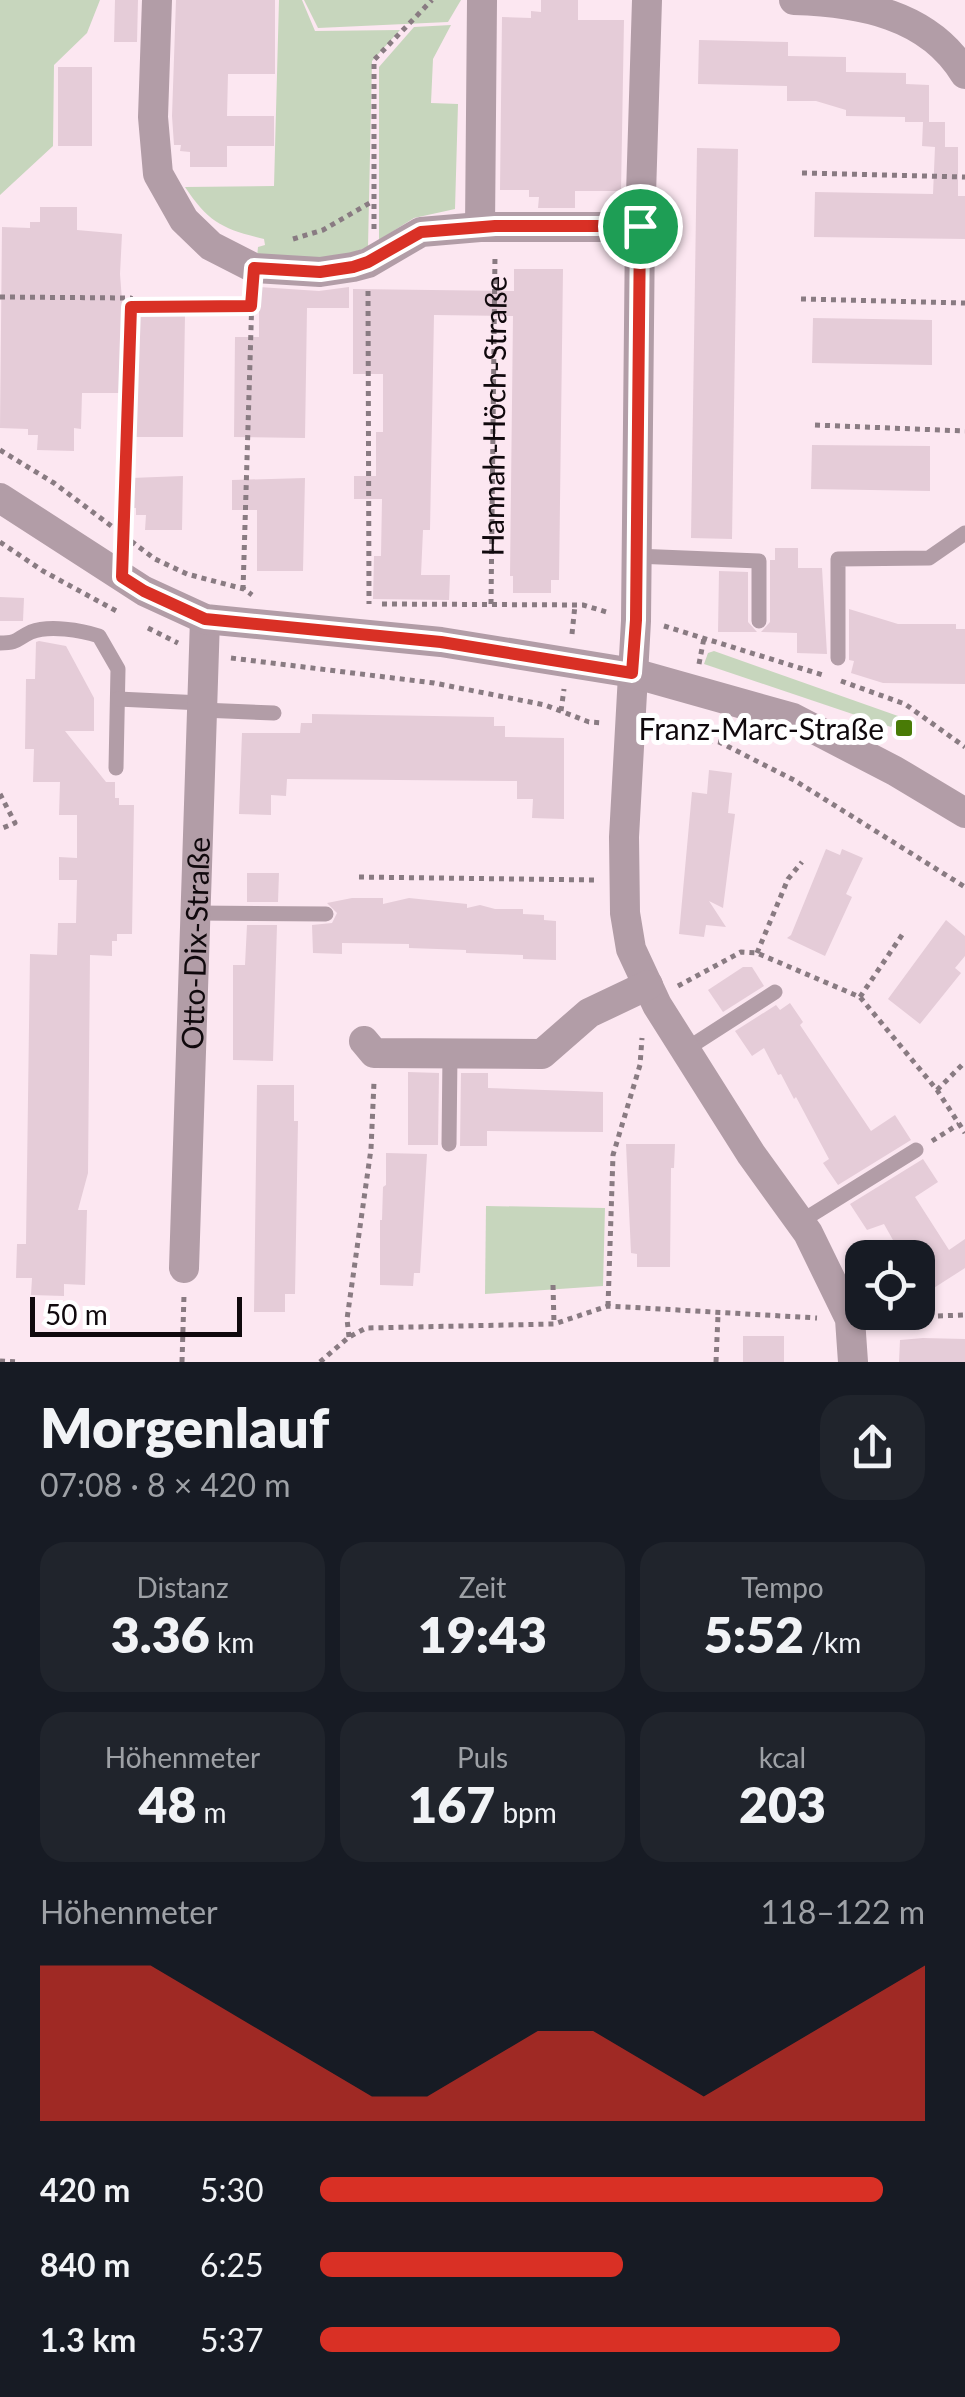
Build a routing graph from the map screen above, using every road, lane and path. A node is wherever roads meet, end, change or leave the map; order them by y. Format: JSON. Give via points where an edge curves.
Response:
{"nodes":[{"id":1,"x":157,"y":0,"type":"edge"},
{"id":2,"x":432,"y":0,"type":"edge"},
{"id":3,"x":647,"y":0,"type":"edge"},
{"id":4,"x":794,"y":0,"type":"edge"},
{"id":5,"x":482,"y":2,"type":"edge"},
{"id":6,"x":965,"y":74,"type":"edge"},
{"id":7,"x":802,"y":173,"type":"dead end"},
{"id":8,"x":965,"y":177,"type":"edge"},
{"id":9,"x":373,"y":200,"type":"junction"},
{"id":10,"x":640,"y":226,"type":"junction"},
{"id":11,"x":488,"y":227,"type":"junction"},
{"id":12,"x":285,"y":240,"type":"dead end"},
{"id":13,"x":372,"y":260,"type":"junction"},
{"id":14,"x":254,"y":268,"type":"junction"},
{"id":15,"x":0,"y":297,"type":"edge"},
{"id":16,"x":801,"y":299,"type":"dead end"},
{"id":17,"x":965,"y":303,"type":"edge"},
{"id":18,"x":251,"y":306,"type":"junction"},
{"id":19,"x":131,"y":307,"type":"junction"},
{"id":20,"x":815,"y":425,"type":"dead end"},
{"id":21,"x":965,"y":431,"type":"edge"},
{"id":22,"x":0,"y":450,"type":"edge"},
{"id":23,"x":0,"y":498,"type":"edge"},
{"id":24,"x":965,"y":533,"type":"edge"},
{"id":25,"x":123,"y":534,"type":"junction"},
{"id":26,"x":635,"y":556,"type":"junction"},
{"id":27,"x":122,"y":577,"type":"junction"},
{"id":28,"x":244,"y":589,"type":"junction"},
{"id":29,"x":266,"y":597,"type":"dead end"},
{"id":30,"x":491,"y":604,"type":"junction"},
{"id":31,"x":205,"y":619,"type":"junction"},
{"id":32,"x":636,"y":620,"type":"junction"},
{"id":33,"x":759,"y":621,"type":"dead end"},
{"id":34,"x":0,"y":642,"type":"edge"},
{"id":35,"x":227,"y":658,"type":"dead end"},
{"id":36,"x":838,"y":658,"type":"dead end"},
{"id":37,"x":632,"y":673,"type":"junction"},
{"id":38,"x":118,"y":699,"type":"junction"},
{"id":39,"x":202,"y":707,"type":"junction"},
{"id":40,"x":274,"y":713,"type":"dead end"},
{"id":41,"x":629,"y":726,"type":"junction"},
{"id":42,"x":965,"y":747,"type":"edge"},
{"id":43,"x":116,"y":768,"type":"dead end"},
{"id":44,"x":0,"y":794,"type":"edge"},
{"id":45,"x":965,"y":813,"type":"edge"},
{"id":46,"x":0,"y":829,"type":"edge"},
{"id":47,"x":802,"y":862,"type":"dead end"},
{"id":48,"x":359,"y":877,"type":"dead end"},
{"id":49,"x":625,"y":881,"type":"junction"},
{"id":50,"x":965,"y":886,"type":"edge"},
{"id":51,"x":194,"y":913,"type":"junction"},
{"id":52,"x":326,"y":914,"type":"dead end"},
{"id":53,"x":904,"y":932,"type":"dead end"},
{"id":54,"x":757,"y":952,"type":"junction"},
{"id":55,"x":776,"y":992,"type":"dead end"},
{"id":56,"x":653,"y":996,"type":"junction"},
{"id":57,"x":860,"y":997,"type":"junction"},
{"id":58,"x":369,"y":1047,"type":"joint"},
{"id":59,"x":685,"y":1050,"type":"junction"},
{"id":60,"x":450,"y":1054,"type":"junction"},
{"id":61,"x":965,"y":1062,"type":"edge"},
{"id":62,"x":937,"y":1090,"type":"junction"},
{"id":63,"x":959,"y":1124,"type":"junction"},
{"id":64,"x":965,"y":1133,"type":"edge"},
{"id":65,"x":449,"y":1144,"type":"dead end"},
{"id":66,"x":916,"y":1150,"type":"joint"},
{"id":67,"x":800,"y":1222,"type":"junction"},
{"id":68,"x":184,"y":1268,"type":"joint"},
{"id":69,"x":553,"y":1285,"type":"dead end"},
{"id":70,"x":608,"y":1306,"type":"junction"},
{"id":71,"x":845,"y":1309,"type":"edge"},
{"id":72,"x":718,"y":1314,"type":"junction"},
{"id":73,"x":965,"y":1316,"type":"edge"},
{"id":74,"x":935,"y":1317,"type":"edge"},
{"id":75,"x":845,"y":1319,"type":"edge"},
{"id":76,"x":554,"y":1324,"type":"junction"},
{"id":77,"x":851,"y":1330,"type":"edge"},
{"id":78,"x":349,"y":1336,"type":"junction"},
{"id":79,"x":0,"y":1361,"type":"edge"},
{"id":80,"x":18,"y":1362,"type":"edge"},
{"id":81,"x":182,"y":1362,"type":"edge"},
{"id":82,"x":320,"y":1362,"type":"edge"},
{"id":83,"x":716,"y":1362,"type":"edge"},
{"id":84,"x":853,"y":1362,"type":"edge"}],
"edges":[{"from":1,"to":14,"type":"street","via":[[158,174],[184,220],[212,246]]},
{"from":2,"to":9,"type":"path","via":[[374,60]]},
{"from":3,"to":10,"type":"street"},
{"from":4,"to":6,"type":"street","via":[[890,14],[920,28]]},
{"from":5,"to":11,"type":"street"},
{"from":7,"to":8,"type":"path"},
{"from":9,"to":12,"type":"path","via":[[324,230]]},
{"from":9,"to":13,"type":"path"},
{"from":10,"to":11,"type":"street"},
{"from":10,"to":26,"type":"street"},
{"from":11,"to":13,"type":"street","via":[[421,232]]},
{"from":11,"to":30,"type":"path","name":"Hannah-Höch-Straße"},
{"from":13,"to":14,"type":"street","via":[[320,272]]},
{"from":13,"to":30,"type":"path","via":[[368,604]]},
{"from":14,"to":18,"type":"path"},
{"from":15,"to":19,"type":"path","via":[[131,298]]},
{"from":16,"to":17,"type":"path"},
{"from":18,"to":19,"type":"path"},
{"from":18,"to":28,"type":"path"},
{"from":19,"to":25,"type":"path"},
{"from":20,"to":21,"type":"path"},
{"from":22,"to":25,"type":"path"},
{"from":23,"to":27,"type":"street"},
{"from":24,"to":36,"type":"lane","via":[[929,558],[838,559]]},
{"from":25,"to":27,"type":"path"},
{"from":25,"to":28,"type":"path","via":[[187,574]]},
{"from":26,"to":32,"type":"street"},
{"from":26,"to":33,"type":"lane","via":[[759,561]]},
{"from":27,"to":31,"type":"street"},
{"from":28,"to":29,"type":"path"},
{"from":28,"to":31,"type":"path"},
{"from":30,"to":32,"type":"path","via":[[583,605]]},
{"from":31,"to":37,"type":"street","via":[[441,642]]},
{"from":31,"to":39,"type":"street","name":"Otto-Dix-Straße"},
{"from":32,"to":37,"type":"street"},
{"from":32,"to":42,"type":"path","via":[[904,704]]},
{"from":34,"to":38,"type":"lane","via":[[16,643],[34,631],[99,636],[118,669]]},
{"from":35,"to":41,"type":"path","via":[[434,684]]},
{"from":37,"to":41,"type":"street"},
{"from":37,"to":45,"type":"street","via":[[793,718]]},
{"from":38,"to":39,"type":"lane"},
{"from":38,"to":43,"type":"lane"},
{"from":39,"to":40,"type":"lane"},
{"from":39,"to":51,"type":"street","name":"Otto-Dix-Straße"},
{"from":41,"to":49,"type":"street"},
{"from":41,"to":50,"type":"path","via":[[720,742]]},
{"from":44,"to":46,"type":"path","via":[[15,823]]},
{"from":47,"to":54,"type":"path","via":[[788,878]]},
{"from":48,"to":49,"type":"path"},
{"from":49,"to":56,"type":"street","via":[[631,949]]},
{"from":51,"to":52,"type":"lane"},
{"from":51,"to":68,"type":"street","name":"Otto-Dix-Straße"},
{"from":53,"to":57,"type":"path"},
{"from":54,"to":56,"type":"path","via":[[741,952]]},
{"from":54,"to":57,"type":"path"},
{"from":55,"to":59,"type":"lane"},
{"from":56,"to":59,"type":"street"},
{"from":56,"to":60,"type":"street","via":[[589,1013],[542,1054]]},
{"from":56,"to":70,"type":"path","via":[[612,1155]]},
{"from":57,"to":62,"type":"path"},
{"from":58,"to":60,"type":"street"},
{"from":58,"to":78,"type":"path","via":[[371,1148]]},
{"from":59,"to":67,"type":"street"},
{"from":60,"to":65,"type":"lane"},
{"from":61,"to":62,"type":"path"},
{"from":62,"to":63,"type":"path"},
{"from":63,"to":64,"type":"path"},
{"from":63,"to":66,"type":"path"},
{"from":66,"to":67,"type":"lane"},
{"from":67,"to":71,"type":"street"},
{"from":68,"to":81,"type":"path"},
{"from":69,"to":76,"type":"path"},
{"from":70,"to":72,"type":"path"},
{"from":70,"to":76,"type":"path"},
{"from":72,"to":75,"type":"path"},
{"from":72,"to":83,"type":"path"},
{"from":73,"to":74,"type":"path"},
{"from":76,"to":78,"type":"path","via":[[366,1328]]},
{"from":77,"to":84,"type":"street"},
{"from":78,"to":82,"type":"path"},
{"from":79,"to":80,"type":"path"}]}
